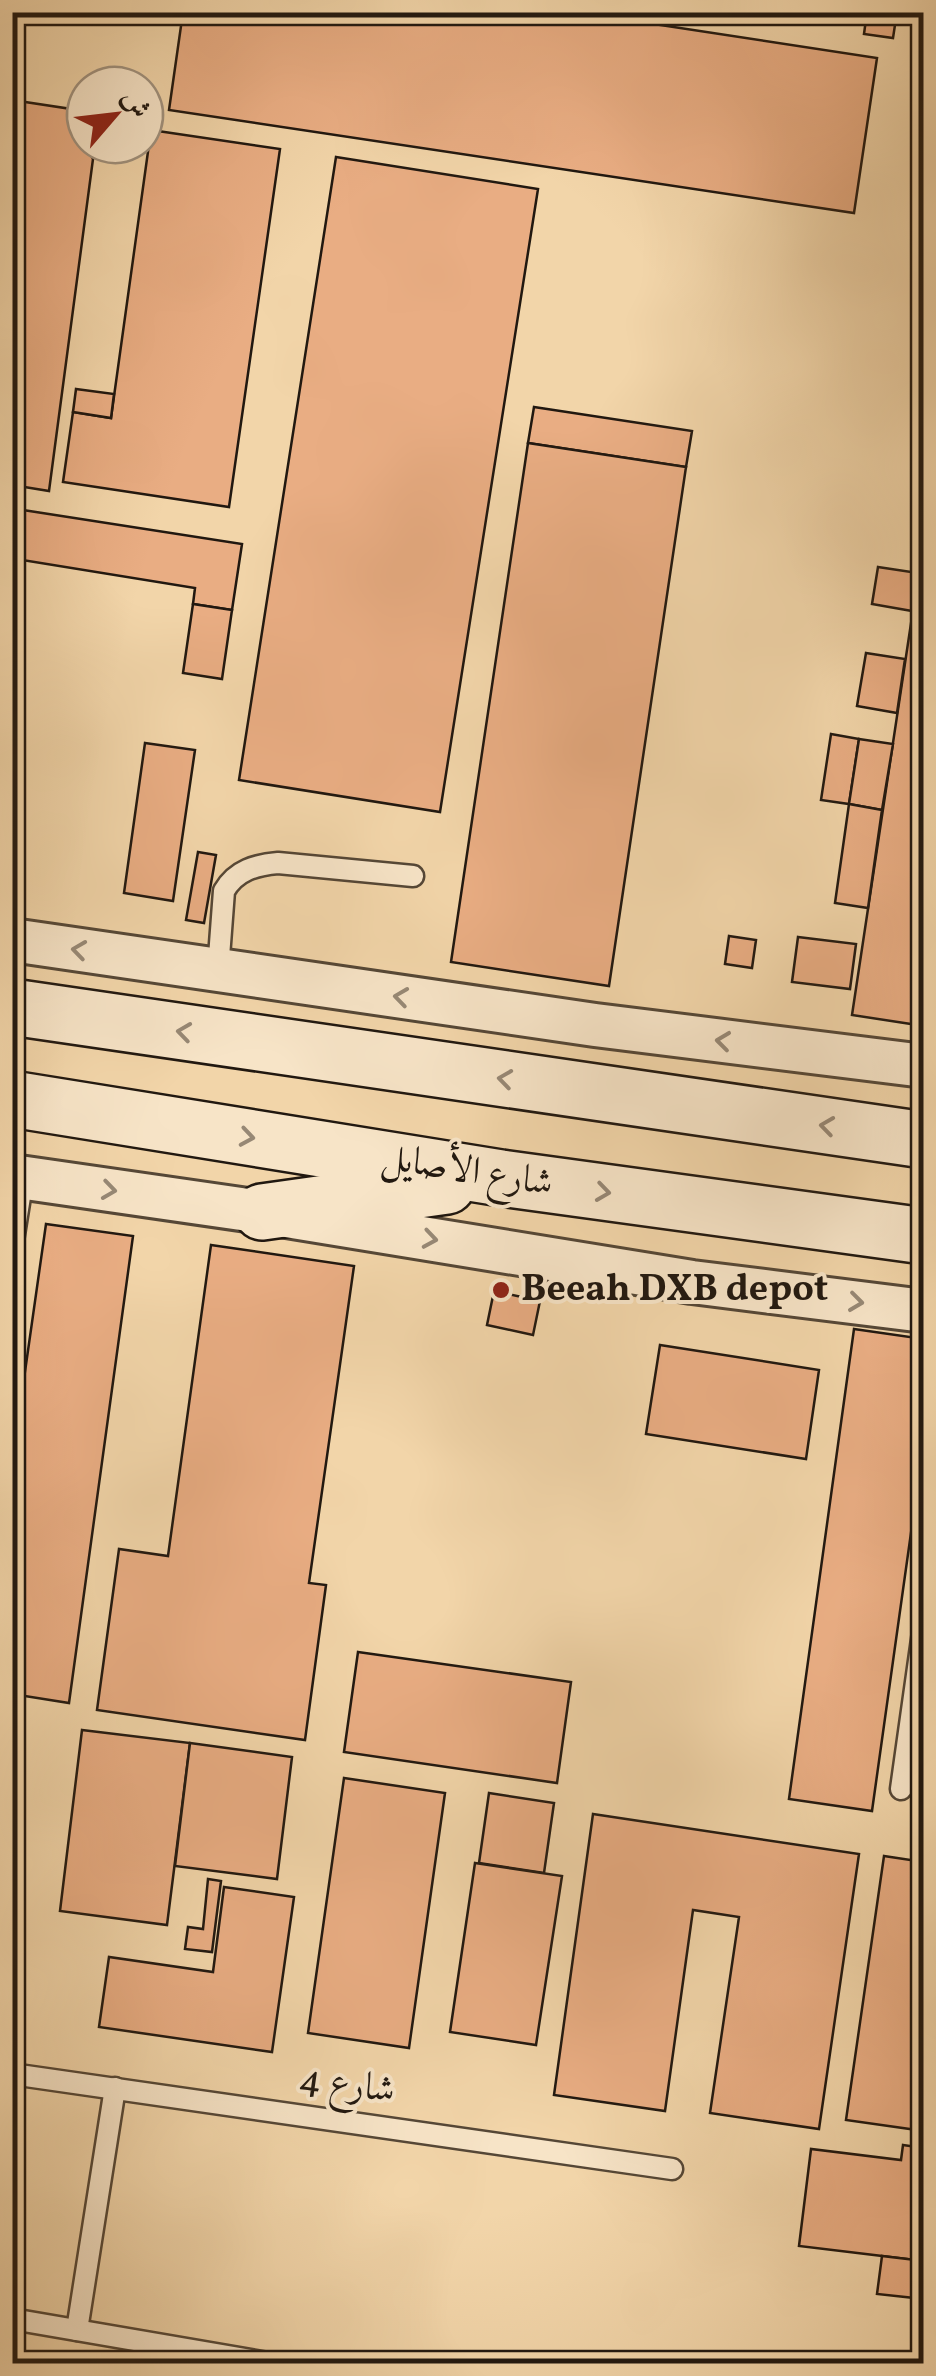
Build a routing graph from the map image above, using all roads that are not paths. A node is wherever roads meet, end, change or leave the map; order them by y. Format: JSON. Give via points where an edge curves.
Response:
{"nodes":[{"id":1,"x":412,"y":876,"type":"dead end"},
{"id":2,"x":12,"y":940,"type":"edge"},
{"id":3,"x":218,"y":970,"type":"junction"},
{"id":4,"x":12,"y":1007,"type":"edge"},
{"id":5,"x":924,"y":1066,"type":"edge"},
{"id":6,"x":12,"y":1099,"type":"edge"},
{"id":7,"x":924,"y":1140,"type":"edge"},
{"id":8,"x":18,"y":1177,"type":"edge"},
{"id":9,"x":501,"y":1178,"type":"junction"},
{"id":10,"x":262,"y":1212,"type":"junction"},
{"id":11,"x":924,"y":1236,"type":"edge"},
{"id":12,"x":12,"y":1247,"type":"edge"},
{"id":13,"x":924,"y":1310,"type":"edge"},
{"id":14,"x":924,"y":1626,"type":"edge"},
{"id":15,"x":901,"y":1789,"type":"dead end"},
{"id":16,"x":12,"y":2074,"type":"edge"},
{"id":17,"x":115,"y":2088,"type":"junction"},
{"id":18,"x":672,"y":2168,"type":"dead end"},
{"id":19,"x":12,"y":2318,"type":"edge"},
{"id":20,"x":77,"y":2330,"type":"junction"},
{"id":21,"x":274,"y":2364,"type":"edge"}],
"edges":[{"from":1,"to":3,"type":"lane","via":[[278,863],[245,870],[224,891]]},
{"from":3,"to":2,"type":"street","one_way":true},
{"from":5,"to":3,"type":"street","one_way":true},
{"from":7,"to":4,"type":"main road","one_way":true},
{"from":6,"to":9,"type":"main road","name":"شارع الأصايل","one_way":true},
{"from":8,"to":10,"type":"street","one_way":true},
{"from":8,"to":12,"type":"lane"},
{"from":9,"to":10,"type":"main road"},
{"from":9,"to":11,"type":"main road","name":"شارع الأصايل","one_way":true},
{"from":10,"to":13,"type":"street","one_way":true,"via":[[692,1282]]},
{"from":14,"to":15,"type":"lane"},
{"from":16,"to":17,"type":"lane","name":"شارع 4"},
{"from":17,"to":18,"type":"lane","name":"شارع 4"},
{"from":17,"to":20,"type":"lane"},
{"from":19,"to":20,"type":"lane"},
{"from":20,"to":21,"type":"lane"}]}
